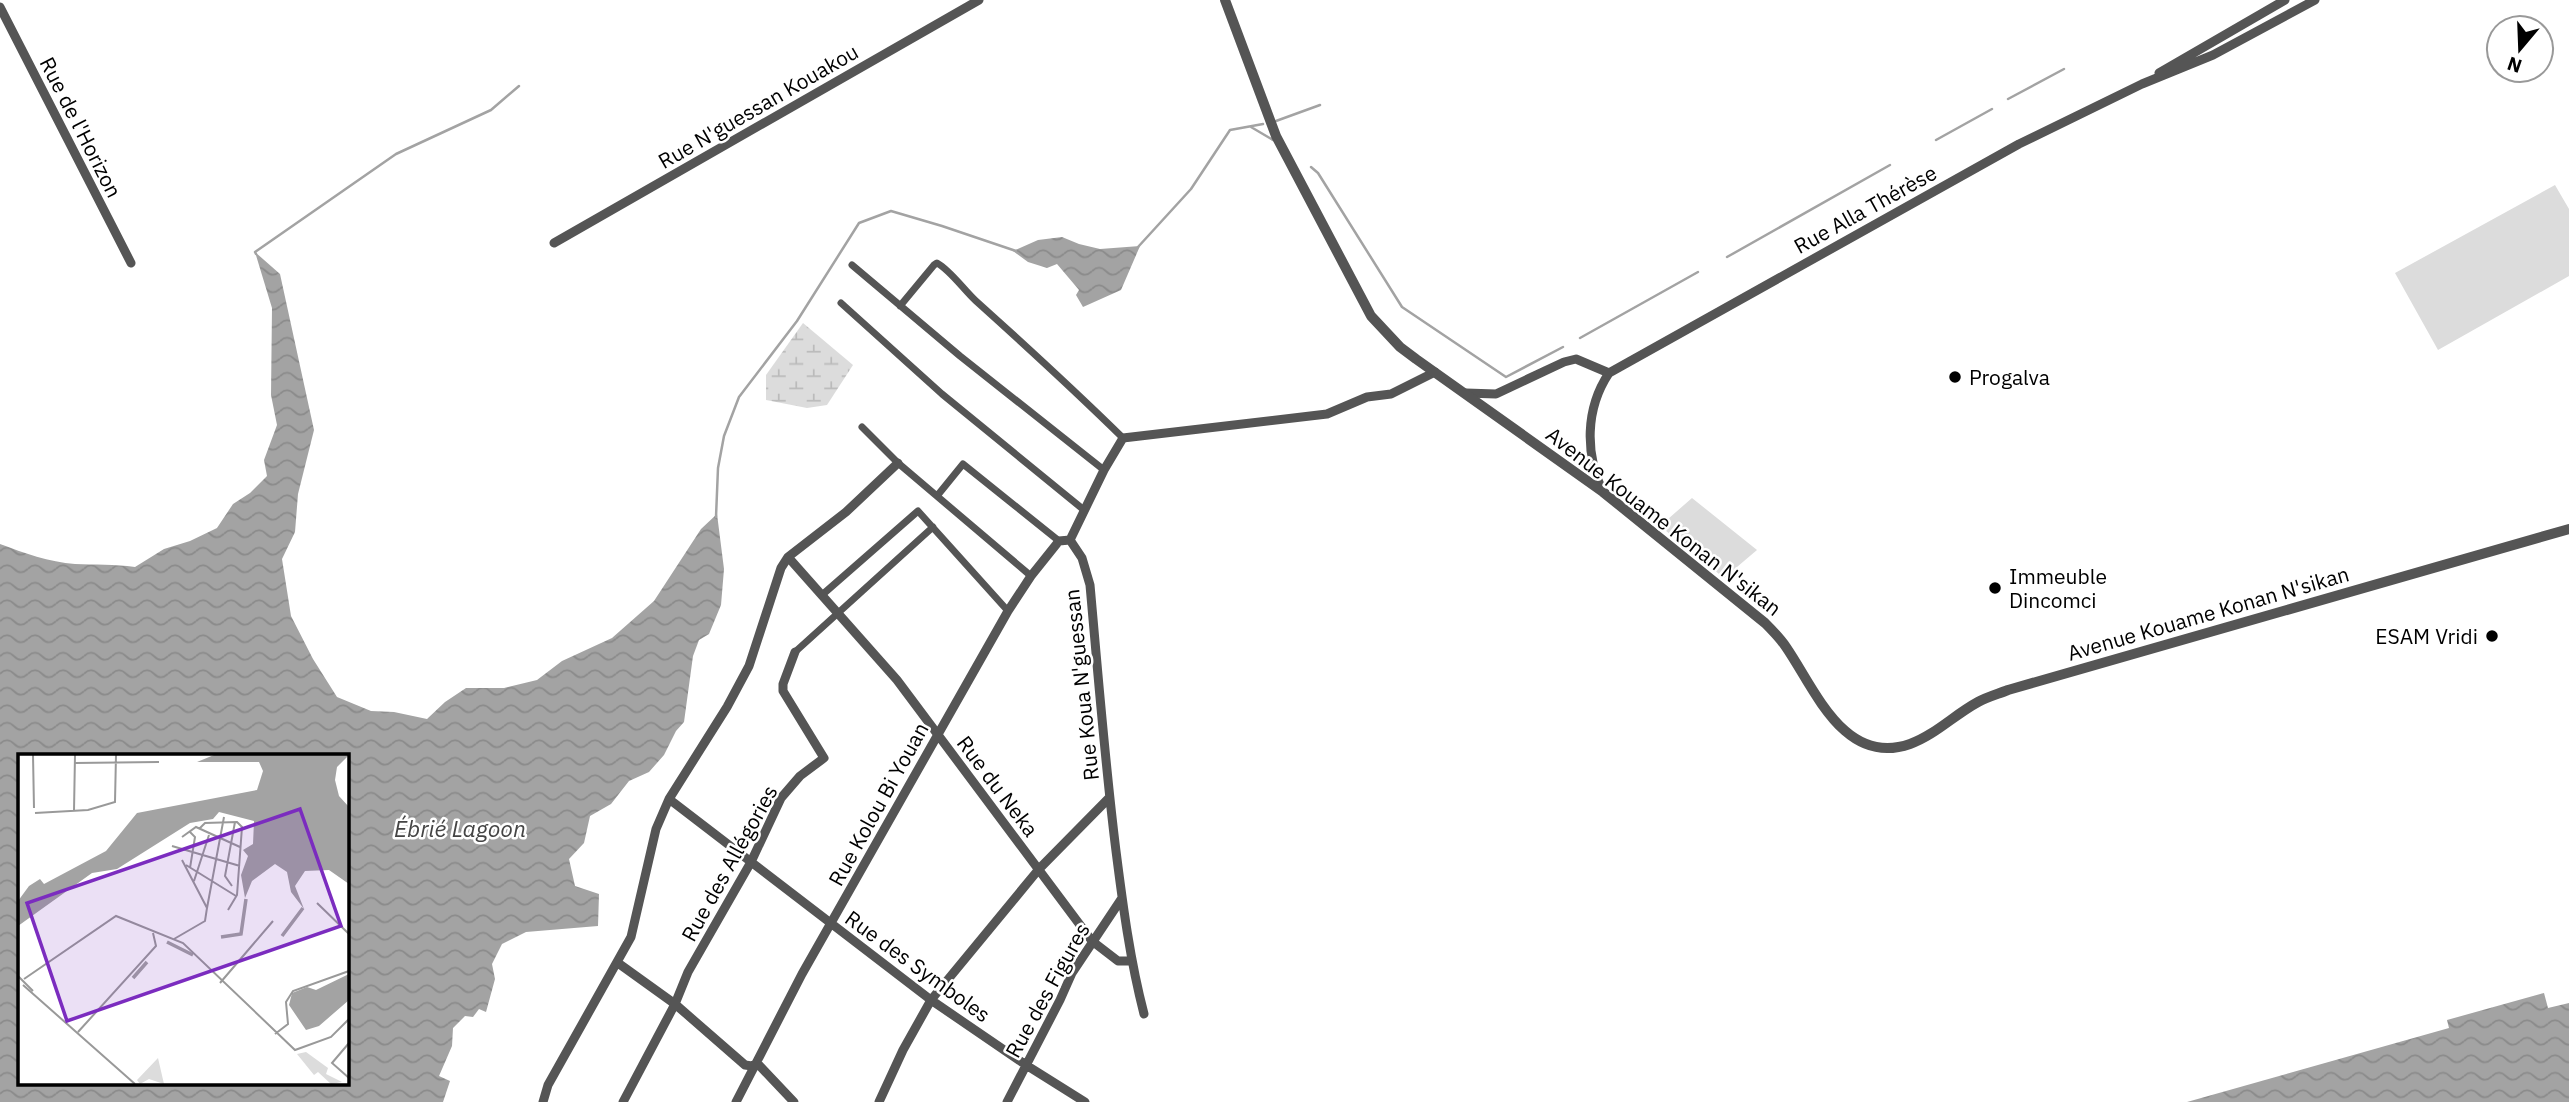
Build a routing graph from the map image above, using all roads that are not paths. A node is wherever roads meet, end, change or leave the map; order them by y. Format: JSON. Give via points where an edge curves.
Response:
{"nodes":[{"id":1,"x":979,"y":0,"type":"edge"},
{"id":2,"x":1225,"y":0,"type":"edge"},
{"id":3,"x":2285,"y":0,"type":"edge"},
{"id":4,"x":2315,"y":0,"type":"edge"},
{"id":5,"x":0,"y":7,"type":"edge"},
{"id":6,"x":2143,"y":84,"type":"junction"},
{"id":7,"x":554,"y":243,"type":"dead end"},
{"id":8,"x":131,"y":263,"type":"dead end"},
{"id":9,"x":852,"y":265,"type":"dead end"},
{"id":10,"x":841,"y":303,"type":"dead end"},
{"id":11,"x":900,"y":306,"type":"junction"},
{"id":12,"x":1435,"y":372,"type":"junction"},
{"id":13,"x":1609,"y":373,"type":"junction"},
{"id":14,"x":1466,"y":393,"type":"junction"},
{"id":15,"x":862,"y":427,"type":"dead end"},
{"id":16,"x":1123,"y":438,"type":"junction"},
{"id":17,"x":898,"y":463,"type":"junction"},
{"id":18,"x":1104,"y":470,"type":"junction"},
{"id":19,"x":1603,"y":492,"type":"junction"},
{"id":20,"x":937,"y":496,"type":"junction"},
{"id":21,"x":1084,"y":510,"type":"junction"},
{"id":22,"x":933,"y":527,"type":"junction"},
{"id":23,"x":2569,"y":529,"type":"edge"},
{"id":24,"x":1070,"y":540,"type":"junction"},
{"id":25,"x":1059,"y":541,"type":"junction"},
{"id":26,"x":788,"y":557,"type":"junction"},
{"id":27,"x":1031,"y":576,"type":"junction"},
{"id":28,"x":822,"y":595,"type":"junction"},
{"id":29,"x":1008,"y":611,"type":"junction"},
{"id":30,"x":836,"y":613,"type":"junction"},
{"id":31,"x":795,"y":653,"type":"joint"},
{"id":32,"x":937,"y":734,"type":"junction"},
{"id":33,"x":1110,"y":798,"type":"junction"},
{"id":34,"x":669,"y":799,"type":"junction"},
{"id":35,"x":751,"y":862,"type":"junction"},
{"id":36,"x":1039,"y":869,"type":"junction"},
{"id":37,"x":1122,"y":898,"type":"junction"},
{"id":38,"x":831,"y":924,"type":"junction"},
{"id":39,"x":1092,"y":942,"type":"junction"},
{"id":40,"x":1131,"y":961,"type":"junction"},
{"id":41,"x":618,"y":963,"type":"junction"},
{"id":42,"x":931,"y":1000,"type":"junction"},
{"id":43,"x":675,"y":1004,"type":"junction"},
{"id":44,"x":1144,"y":1014,"type":"dead end"},
{"id":45,"x":757,"y":1063,"type":"junction"},
{"id":46,"x":1026,"y":1065,"type":"junction"},
{"id":47,"x":543,"y":1102,"type":"edge"},
{"id":48,"x":623,"y":1102,"type":"edge"},
{"id":49,"x":736,"y":1102,"type":"edge"},
{"id":50,"x":794,"y":1102,"type":"edge"},
{"id":51,"x":879,"y":1102,"type":"edge"},
{"id":52,"x":1007,"y":1102,"type":"edge"},
{"id":53,"x":1085,"y":1102,"type":"edge"}],
"edges":[{"from":1,"to":7,"type":"street","name":"Rue N'guessan Kouakou"},
{"from":2,"to":12,"type":"street","name":"Avenue Kouame Konan N'sikan","via":[[1276,136],[1371,316],[1400,347]]},
{"from":3,"to":6,"type":"street","name":"Rue Alla Thérèse"},
{"from":4,"to":6,"type":"street","name":"Rue Alla Thérèse","via":[[2213,55]]},
{"from":5,"to":8,"type":"street","name":"Rue de l'Horizon"},
{"from":6,"to":13,"type":"street","name":"Rue Alla Thérèse","via":[[1930,192]]},
{"from":9,"to":11,"type":"street"},
{"from":10,"to":21,"type":"street","via":[[942,394]]},
{"from":11,"to":16,"type":"street","via":[[934,265],[942,265]]},
{"from":11,"to":18,"type":"street"},
{"from":12,"to":14,"type":"street","name":"Avenue Kouame Konan N'sikan"},
{"from":12,"to":16,"type":"street","via":[[1391,394],[1367,397],[1327,414]]},
{"from":13,"to":14,"type":"street","via":[[1577,359],[1496,394]]},
{"from":13,"to":19,"type":"street","via":[[1591,417],[1592,461]]},
{"from":14,"to":19,"type":"street","name":"Avenue Kouame Konan N'sikan"},
{"from":15,"to":17,"type":"street"},
{"from":16,"to":18,"type":"street"},
{"from":17,"to":20,"type":"street"},
{"from":17,"to":26,"type":"street"},
{"from":18,"to":21,"type":"street"},
{"from":19,"to":23,"type":"street","name":"Avenue Kouame Konan N'sikan","via":[[1765,623],[1784,643],[1838,726],[1872,746],[1892,747],[1928,736],[1979,701],[2008,690]]},
{"from":20,"to":25,"type":"street","via":[[963,464]]},
{"from":20,"to":27,"type":"street"},
{"from":21,"to":24,"type":"street"},
{"from":22,"to":28,"type":"street","via":[[921,512],[915,513]]},
{"from":22,"to":29,"type":"street"},
{"from":22,"to":30,"type":"street"},
{"from":24,"to":25,"type":"street"},
{"from":24,"to":33,"type":"street","name":"Rue Koua N'guessan","via":[[1082,558],[1090,585]]},
{"from":25,"to":27,"type":"street","name":"Rue Kolou Bi Youan"},
{"from":26,"to":28,"type":"street","name":"Rue du Neka"},
{"from":26,"to":34,"type":"street","via":[[749,666]]},
{"from":27,"to":29,"type":"street","name":"Rue Kolou Bi Youan"},
{"from":28,"to":30,"type":"street","name":"Rue du Neka"},
{"from":29,"to":32,"type":"street","name":"Rue Kolou Bi Youan"},
{"from":30,"to":31,"type":"street"},
{"from":30,"to":32,"type":"street","name":"Rue du Neka","via":[[897,680]]},
{"from":31,"to":35,"type":"street","name":"Rue des Allégories","via":[[783,691],[824,758],[800,776],[781,799]]},
{"from":32,"to":36,"type":"street","name":"Rue du Neka"},
{"from":32,"to":38,"type":"street","name":"Rue Kolou Bi Youan"},
{"from":33,"to":36,"type":"street"},
{"from":33,"to":37,"type":"street","name":"Rue Koua N'guessan"},
{"from":34,"to":35,"type":"street","name":"Rue des Symboles"},
{"from":34,"to":41,"type":"street","via":[[656,829],[631,937]]},
{"from":35,"to":38,"type":"street","name":"Rue des Symboles"},
{"from":35,"to":43,"type":"street","name":"Rue des Allégories","via":[[688,972]]},
{"from":36,"to":39,"type":"street","name":"Rue du Neka"},
{"from":36,"to":42,"type":"street"},
{"from":37,"to":39,"type":"street","name":"Rue des Figures"},
{"from":37,"to":40,"type":"street","name":"Rue Koua N'guessan"},
{"from":38,"to":42,"type":"street","name":"Rue des Symboles"},
{"from":38,"to":45,"type":"street","name":"Rue Kolou Bi Youan"},
{"from":39,"to":40,"type":"street","name":"Rue du Neka","via":[[1113,959]]},
{"from":39,"to":46,"type":"street","name":"Rue des Figures"},
{"from":40,"to":44,"type":"street","name":"Rue Koua N'guessan"},
{"from":41,"to":43,"type":"street"},
{"from":41,"to":47,"type":"street"},
{"from":42,"to":46,"type":"street","name":"Rue des Symboles"},
{"from":42,"to":51,"type":"street"},
{"from":43,"to":45,"type":"street","via":[[746,1065]]},
{"from":43,"to":48,"type":"street","name":"Rue des Allégories"},
{"from":45,"to":49,"type":"street","name":"Rue Kolou Bi Youan"},
{"from":45,"to":50,"type":"street"},
{"from":46,"to":52,"type":"street","name":"Rue des Figures"},
{"from":46,"to":53,"type":"street","name":"Rue des Symboles"}]}
